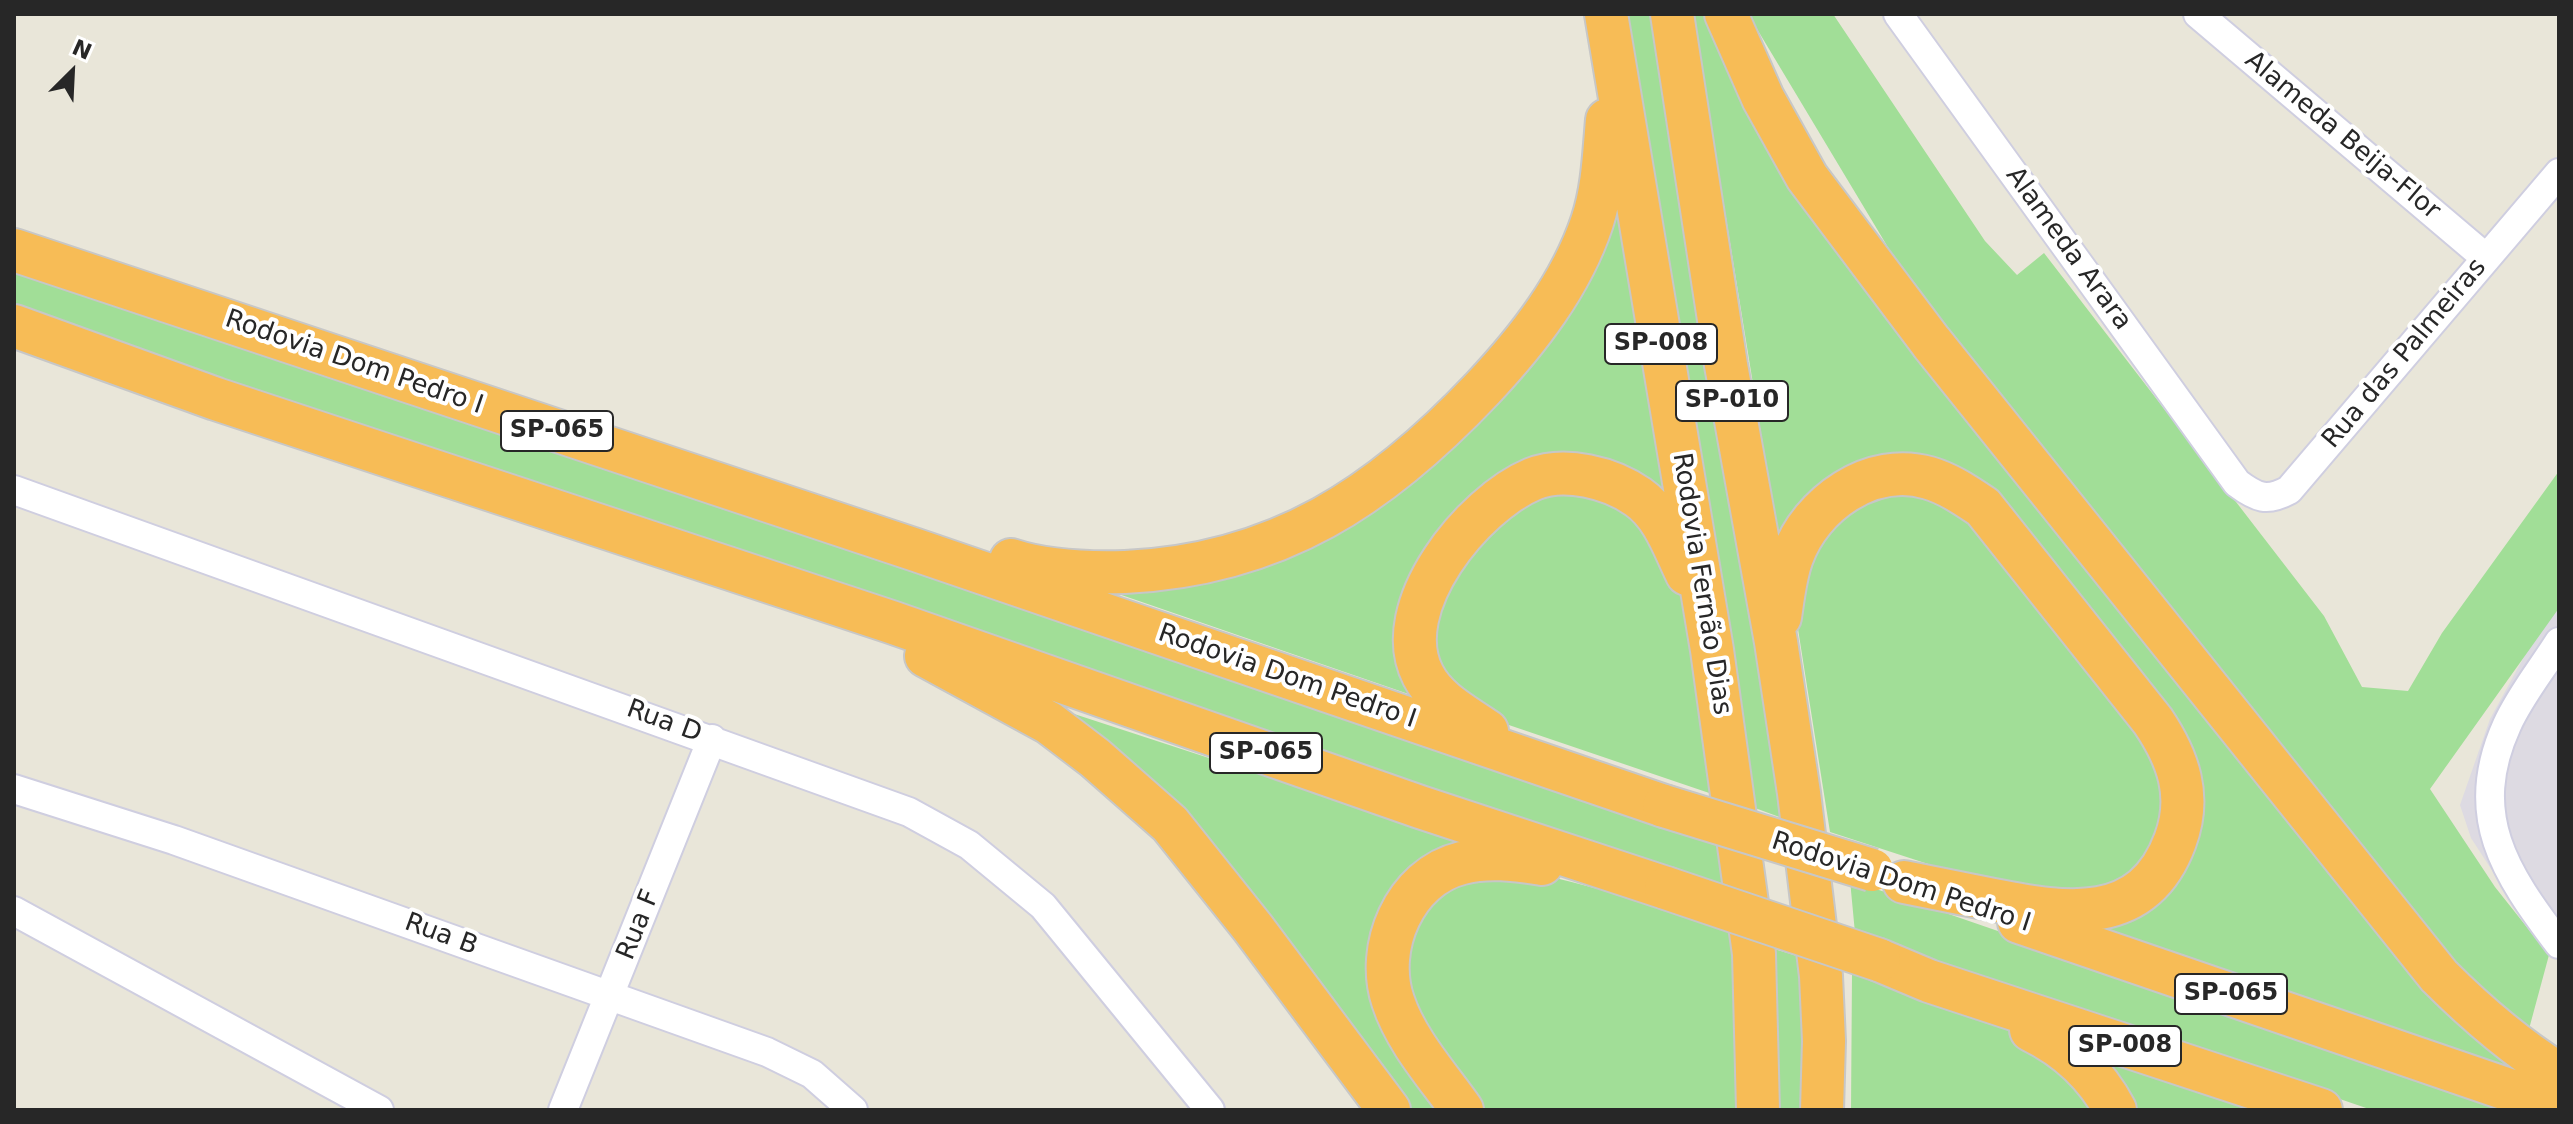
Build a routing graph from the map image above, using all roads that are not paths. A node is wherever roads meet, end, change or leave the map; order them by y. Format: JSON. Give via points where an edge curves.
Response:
{"nodes":[{"id":1,"x":1672,"y":14,"type":"edge"},
{"id":2,"x":1726,"y":14,"type":"edge"},
{"id":3,"x":1898,"y":14,"type":"edge"},
{"id":4,"x":2198,"y":14,"type":"edge"},
{"id":5,"x":1607,"y":26,"type":"edge"},
{"id":6,"x":2559,"y":173,"type":"edge"},
{"id":7,"x":14,"y":250,"type":"edge"},
{"id":8,"x":2486,"y":258,"type":"junction"},
{"id":9,"x":14,"y":326,"type":"edge"},
{"id":10,"x":2237,"y":483,"type":"joint"},
{"id":11,"x":14,"y":490,"type":"edge"},
{"id":12,"x":916,"y":550,"type":"junction"},
{"id":13,"x":891,"y":622,"type":"junction"},
{"id":14,"x":1776,"y":642,"type":"junction"},
{"id":15,"x":2559,"y":642,"type":"edge"},
{"id":16,"x":1712,"y":650,"type":"junction"},
{"id":17,"x":712,"y":739,"type":"junction"},
{"id":18,"x":1534,"y":763,"type":"junction"},
{"id":19,"x":14,"y":789,"type":"edge"},
{"id":20,"x":1888,"y":876,"type":"junction"},
{"id":21,"x":1655,"y":884,"type":"junction"},
{"id":22,"x":14,"y":911,"type":"edge"},
{"id":23,"x":2559,"y":944,"type":"edge"},
{"id":24,"x":1929,"y":981,"type":"junction"},
{"id":25,"x":611,"y":996,"type":"junction"},
{"id":26,"x":1824,"y":1041,"type":"junction"},
{"id":27,"x":2559,"y":1074,"type":"edge"},
{"id":28,"x":1756,"y":1097,"type":"edge"},
{"id":29,"x":2559,"y":1107,"type":"edge"},
{"id":30,"x":379,"y":1110,"type":"edge"},
{"id":31,"x":563,"y":1110,"type":"edge"},
{"id":32,"x":853,"y":1110,"type":"edge"},
{"id":33,"x":1210,"y":1110,"type":"edge"},
{"id":34,"x":1389,"y":1110,"type":"edge"},
{"id":35,"x":1462,"y":1110,"type":"edge"},
{"id":36,"x":1822,"y":1110,"type":"edge"},
{"id":37,"x":1832,"y":1110,"type":"edge"},
{"id":38,"x":2115,"y":1110,"type":"edge"},
{"id":39,"x":2321,"y":1110,"type":"edge"}],
"edges":[{"from":1,"to":14,"type":"highway","number":"SP-010","via":[[1726,365]]},
{"from":2,"to":27,"type":"highway","via":[[1763,98],[1807,177],[1931,342],[2439,976],[2479,1016]]},
{"from":3,"to":10,"type":"street","name":"Alameda Arara"},
{"from":4,"to":8,"type":"street","name":"Alameda Beija-Flor"},
{"from":5,"to":12,"type":"highway","via":[[1602,181],[1592,222],[1560,290],[1498,372],[1392,475],[1301,530],[1252,550],[1152,571],[1053,569],[986,551]]},
{"from":5,"to":16,"type":"highway","name":"Rodovia Fernão Dias","number":"SP-008"},
{"from":6,"to":8,"type":"street","name":"Rua das Palmeiras"},
{"from":7,"to":12,"type":"highway","name":"Rodovia Dom Pedro I","number":"SP-065"},
{"from":8,"to":10,"type":"street","name":"Rua das Palmeiras","via":[[2289,490],[2263,498]]},
{"from":9,"to":13,"type":"highway","number":"SP-065","via":[[216,399]]},
{"from":11,"to":17,"type":"street","name":"Rua D"},
{"from":12,"to":18,"type":"highway","name":"Rodovia Dom Pedro I","number":"SP-065"},
{"from":13,"to":21,"type":"highway","number":"SP-065"},
{"from":13,"to":34,"type":"highway","via":[[937,664],[1049,723],[1170,824]]},
{"from":14,"to":20,"type":"highway","via":[[1792,557],[1816,515],[1852,487],[1905,474],[1927,477],[1983,507],[2153,721],[2181,773],[2184,803],[2171,853],[2143,887],[2104,909],[2050,911]]},
{"from":14,"to":26,"type":"highway","number":"SP-010","via":[[1799,793]]},
{"from":15,"to":23,"type":"street","via":[[2508,723],[2492,763],[2489,797],[2492,828],[2520,893]]},
{"from":16,"to":18,"type":"highway","via":[[1691,584],[1662,522],[1639,498],[1606,481],[1570,474],[1535,478],[1501,498],[1437,568],[1415,624],[1415,652],[1423,676],[1440,699]]},
{"from":16,"to":28,"type":"highway","name":"Rodovia Fernão Dias","number":"SP-008","via":[[1754,954]]},
{"from":17,"to":25,"type":"street","name":"Rua F"},
{"from":17,"to":33,"type":"street","name":"Rua D","via":[[909,812],[969,845],[1043,906]]},
{"from":18,"to":20,"type":"highway","name":"Rodovia Dom Pedro I","number":"SP-065","bridge":true},
{"from":19,"to":25,"type":"street","name":"Rua B","via":[[174,840]]},
{"from":20,"to":29,"type":"highway","name":"Rodovia Dom Pedro I","number":"SP-065"},
{"from":21,"to":24,"type":"highway","number":"SP-008","bridge":true},
{"from":21,"to":35,"type":"highway","number":"SP-008","via":[[1490,858],[1460,863],[1435,875],[1414,895],[1398,917],[1388,946],[1386,978],[1408,1034]]},
{"from":22,"to":30,"type":"street"},
{"from":24,"to":38,"type":"highway","via":[[2073,1056]]},
{"from":24,"to":39,"type":"highway","number":"SP-008"},
{"from":25,"to":31,"type":"street","name":"Rua F"},
{"from":25,"to":32,"type":"street","name":"Rua B","via":[[767,1052],[812,1074]]},
{"from":26,"to":36,"type":"highway","number":"SP-010"},
{"from":26,"to":37,"type":"highway"}]}
